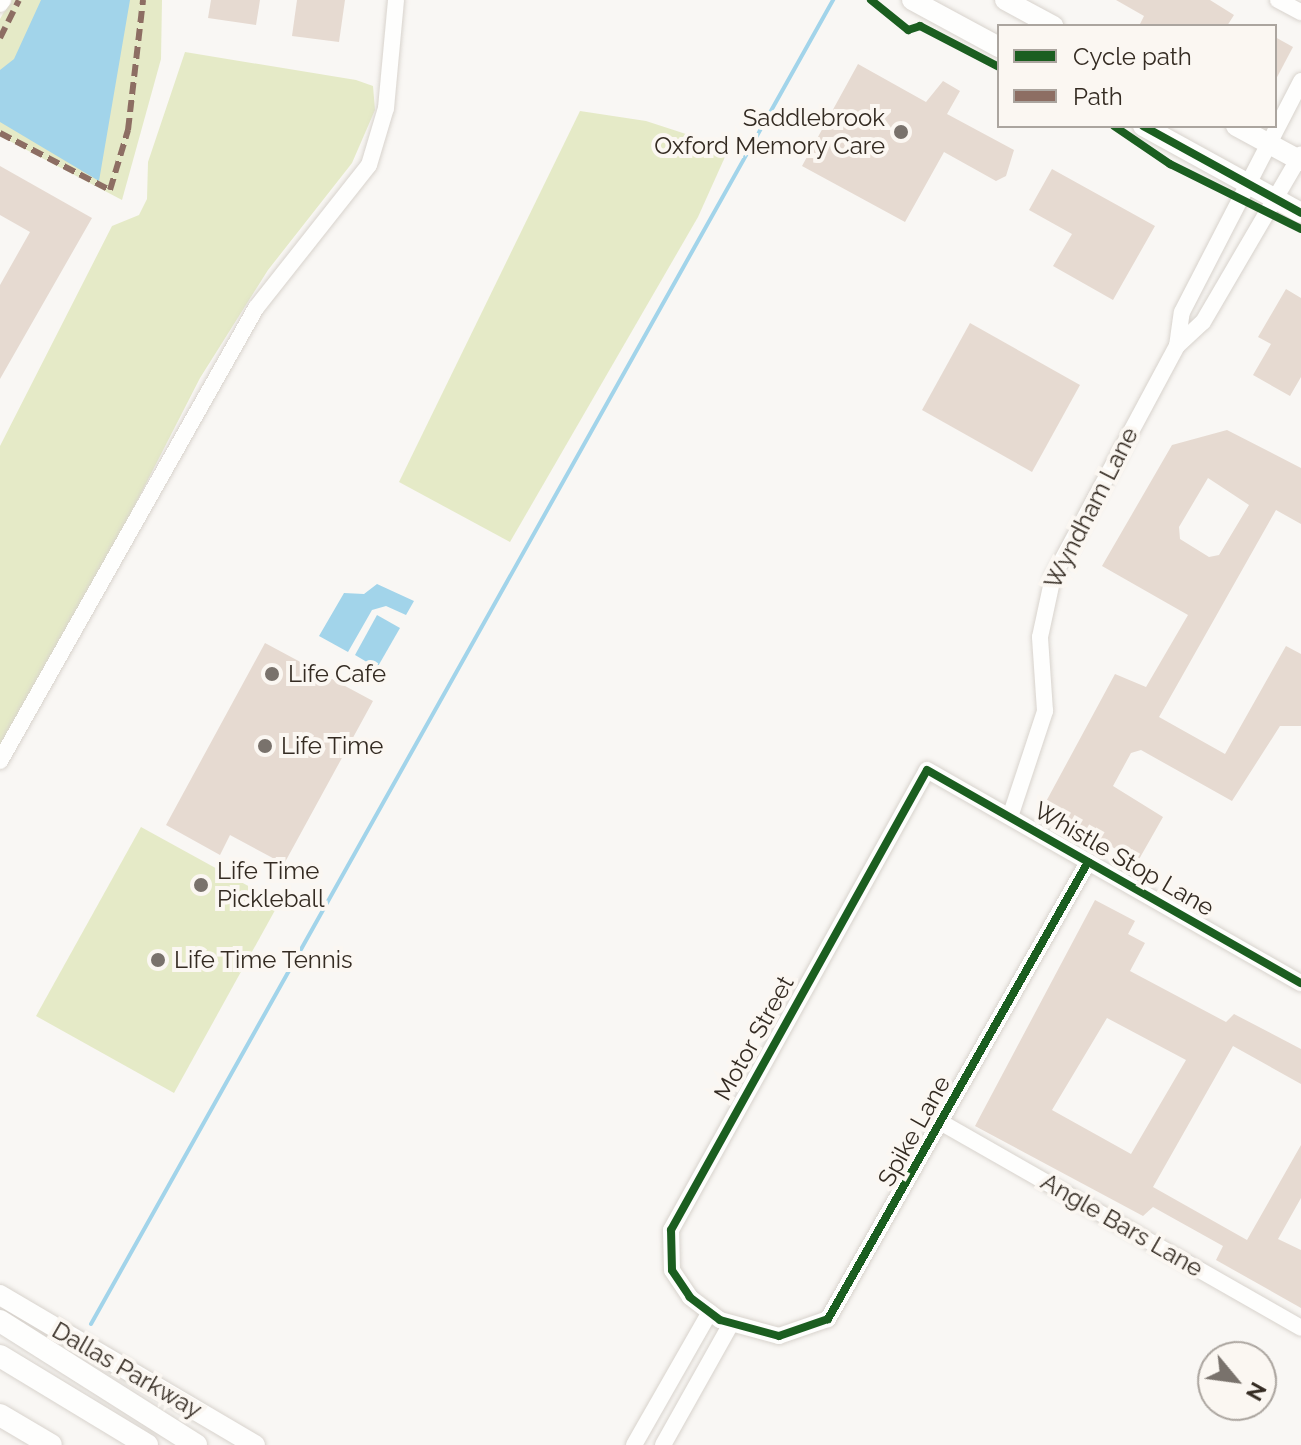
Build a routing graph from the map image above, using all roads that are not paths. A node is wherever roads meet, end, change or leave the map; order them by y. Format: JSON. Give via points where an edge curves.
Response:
{"nodes":[{"id":1,"x":396,"y":0,"type":"edge"},
{"id":2,"x":912,"y":0,"type":"edge"},
{"id":3,"x":1005,"y":0,"type":"edge"},
{"id":4,"x":1278,"y":0,"type":"edge"},
{"id":5,"x":1301,"y":12,"type":"edge"},
{"id":6,"x":1049,"y":24,"type":"edge"},
{"id":7,"x":997,"y":46,"type":"edge"},
{"id":8,"x":1301,"y":81,"type":"edge"},
{"id":9,"x":1277,"y":125,"type":"edge"},
{"id":10,"x":1147,"y":128,"type":"edge"},
{"id":11,"x":1240,"y":128,"type":"edge"},
{"id":12,"x":1275,"y":128,"type":"edge"},
{"id":13,"x":1267,"y":143,"type":"junction"},
{"id":14,"x":1300,"y":159,"type":"edge"},
{"id":15,"x":1250,"y":185,"type":"junction"},
{"id":16,"x":1274,"y":198,"type":"junction"},
{"id":17,"x":1301,"y":213,"type":"edge"},
{"id":18,"x":1177,"y":346,"type":"junction"},
{"id":19,"x":0,"y":761,"type":"edge"},
{"id":20,"x":927,"y":770,"type":"joint"},
{"id":21,"x":1010,"y":817,"type":"junction"},
{"id":22,"x":1088,"y":862,"type":"junction"},
{"id":23,"x":1301,"y":983,"type":"edge"},
{"id":24,"x":942,"y":1123,"type":"junction"},
{"id":25,"x":0,"y":1295,"type":"edge"},
{"id":26,"x":720,"y":1319,"type":"junction"},
{"id":27,"x":0,"y":1321,"type":"edge"},
{"id":28,"x":1301,"y":1328,"type":"edge"},
{"id":29,"x":0,"y":1356,"type":"edge"},
{"id":30,"x":0,"y":1415,"type":"edge"},
{"id":31,"x":51,"y":1445,"type":"edge"},
{"id":32,"x":147,"y":1445,"type":"edge"},
{"id":33,"x":196,"y":1445,"type":"edge"},
{"id":34,"x":255,"y":1445,"type":"edge"},
{"id":35,"x":634,"y":1445,"type":"edge"},
{"id":36,"x":663,"y":1445,"type":"edge"}],
"edges":[{"from":1,"to":19,"type":"street","via":[[386,108],[369,165],[256,308]]},
{"from":2,"to":7,"type":"main road"},
{"from":3,"to":6,"type":"main road"},
{"from":4,"to":5,"type":"street"},
{"from":8,"to":9,"type":"street","name":"Wyndham Lane"},
{"from":10,"to":15,"type":"main road"},
{"from":11,"to":13,"type":"main road"},
{"from":12,"to":13,"type":"street","name":"Wyndham Lane"},
{"from":13,"to":14,"type":"main road"},
{"from":13,"to":15,"type":"street","name":"Wyndham Lane"},
{"from":14,"to":16,"type":"street","name":"Wyndham Lane"},
{"from":15,"to":16,"type":"main road"},
{"from":15,"to":18,"type":"street","name":"Wyndham Lane","via":[[1182,312]]},
{"from":16,"to":17,"type":"main road"},
{"from":16,"to":18,"type":"street","name":"Wyndham Lane","via":[[1203,322]]},
{"from":18,"to":21,"type":"street","name":"Wyndham Lane","via":[[1053,577],[1040,637],[1045,711]]},
{"from":20,"to":21,"type":"street","name":"Whistle Stop Lane"},
{"from":20,"to":26,"type":"street","name":"Motor Street","via":[[671,1230],[672,1270]]},
{"from":21,"to":22,"type":"street","name":"Whistle Stop Lane"},
{"from":22,"to":23,"type":"street","name":"Whistle Stop Lane"},
{"from":22,"to":24,"type":"street","name":"Spike Lane"},
{"from":24,"to":26,"type":"street","name":"Spike Lane","via":[[828,1319],[779,1336]]},
{"from":24,"to":28,"type":"street","name":"Angle Bars Lane"},
{"from":25,"to":34,"type":"main road","name":"Dallas Parkway"},
{"from":26,"to":35,"type":"street"},
{"from":26,"to":36,"type":"street"},
{"from":27,"to":33,"type":"highway"},
{"from":29,"to":32,"type":"highway"},
{"from":30,"to":31,"type":"highway"}]}
